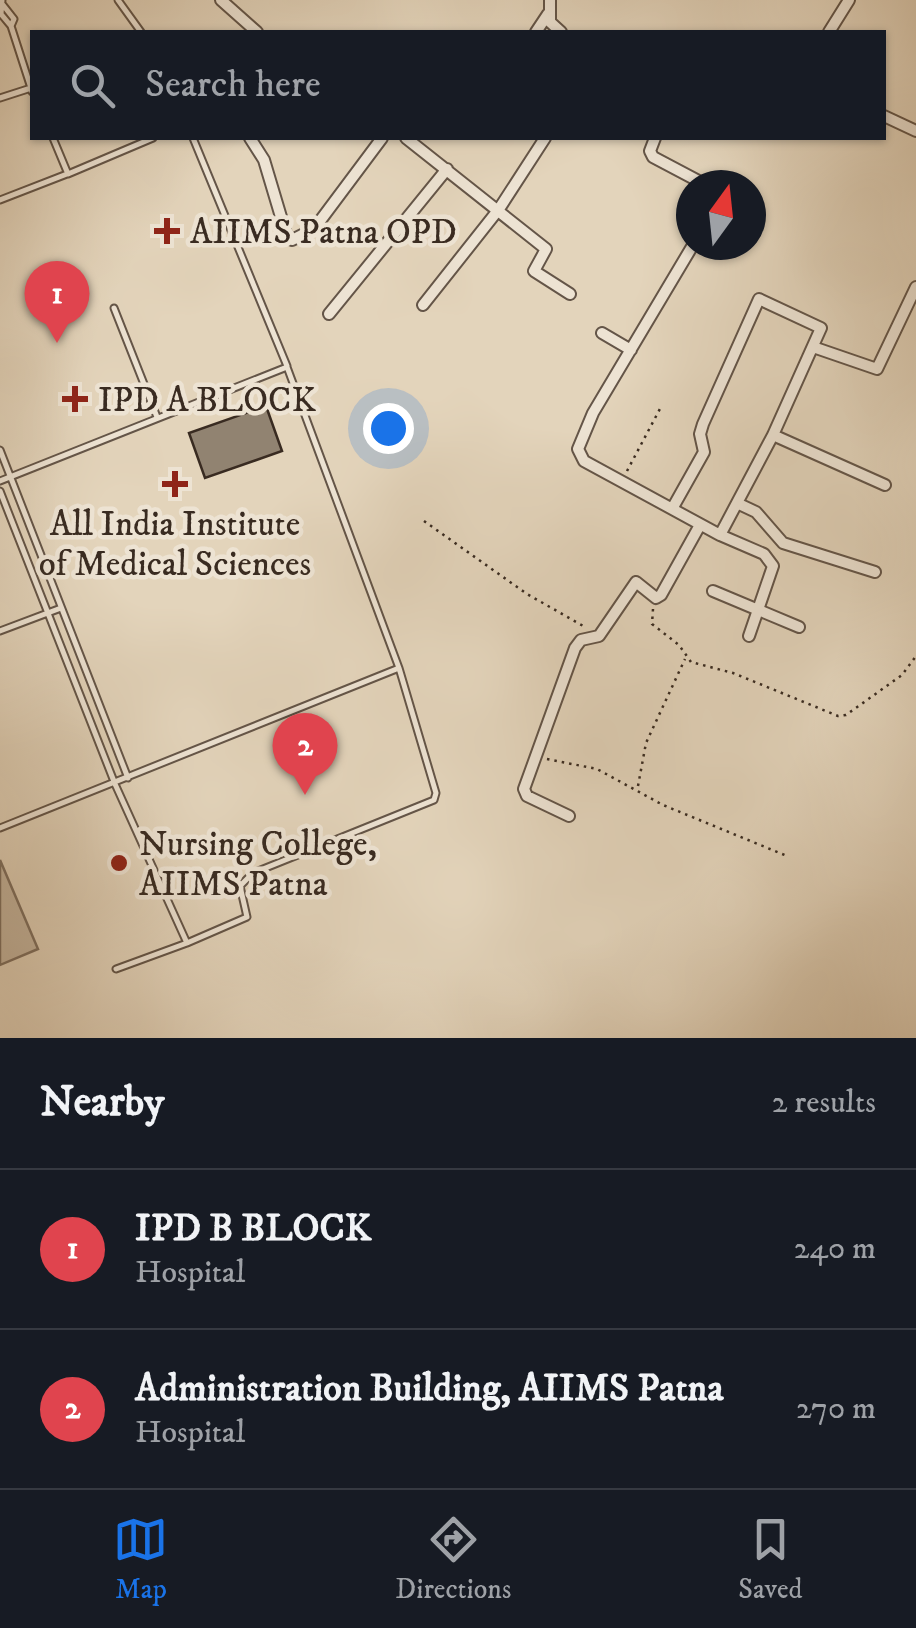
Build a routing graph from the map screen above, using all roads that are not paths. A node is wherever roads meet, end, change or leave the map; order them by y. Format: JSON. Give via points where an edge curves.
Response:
{"nodes":[{"id":1,"x":118,"y":0,"type":"edge"},
{"id":2,"x":222,"y":0,"type":"edge"},
{"id":3,"x":550,"y":0,"type":"edge"},
{"id":4,"x":849,"y":0,"type":"edge"},
{"id":5,"x":2,"y":2,"type":"edge"},
{"id":6,"x":548,"y":14,"type":"junction"},
{"id":7,"x":140,"y":30,"type":"edge"},
{"id":8,"x":255,"y":30,"type":"edge"},
{"id":9,"x":537,"y":30,"type":"edge"},
{"id":10,"x":560,"y":30,"type":"edge"},
{"id":11,"x":831,"y":30,"type":"edge"},
{"id":12,"x":30,"y":84,"type":"edge"},
{"id":13,"x":30,"y":90,"type":"edge"},
{"id":14,"x":0,"y":98,"type":"edge"},
{"id":15,"x":886,"y":117,"type":"edge"},
{"id":16,"x":916,"y":130,"type":"edge"},
{"id":17,"x":54,"y":140,"type":"edge"},
{"id":18,"x":149,"y":140,"type":"edge"},
{"id":19,"x":194,"y":140,"type":"edge"},
{"id":20,"x":251,"y":140,"type":"edge"},
{"id":21,"x":381,"y":140,"type":"edge"},
{"id":22,"x":409,"y":140,"type":"edge"},
{"id":23,"x":543,"y":140,"type":"edge"},
{"id":24,"x":653,"y":140,"type":"edge"},
{"id":25,"x":446,"y":169,"type":"junction"},
{"id":26,"x":678,"y":170,"type":"edge"},
{"id":27,"x":68,"y":174,"type":"junction"},
{"id":28,"x":0,"y":200,"type":"edge"},
{"id":29,"x":498,"y":209,"type":"junction"},
{"id":30,"x":684,"y":260,"type":"edge"},
{"id":31,"x":916,"y":287,"type":"edge"},
{"id":32,"x":570,"y":294,"type":"dead end"},
{"id":33,"x":423,"y":306,"type":"dead end"},
{"id":34,"x":114,"y":308,"type":"dead end"},
{"id":35,"x":329,"y":314,"type":"dead end"},
{"id":36,"x":602,"y":333,"type":"dead end"},
{"id":37,"x":812,"y":348,"type":"junction"},
{"id":38,"x":631,"y":350,"type":"junction"},
{"id":39,"x":287,"y":366,"type":"junction"},
{"id":40,"x":158,"y":418,"type":"junction"},
{"id":41,"x":774,"y":435,"type":"junction"},
{"id":42,"x":0,"y":450,"type":"edge"},
{"id":43,"x":10,"y":477,"type":"junction"},
{"id":44,"x":0,"y":481,"type":"edge"},
{"id":45,"x":884,"y":485,"type":"dead end"},
{"id":46,"x":0,"y":491,"type":"edge"},
{"id":47,"x":739,"y":504,"type":"junction"},
{"id":48,"x":672,"y":509,"type":"junction"},
{"id":49,"x":700,"y":525,"type":"junction"},
{"id":50,"x":720,"y":536,"type":"junction"},
{"id":51,"x":876,"y":572,"type":"dead end"},
{"id":52,"x":713,"y":591,"type":"dead end"},
{"id":53,"x":60,"y":608,"type":"junction"},
{"id":54,"x":758,"y":609,"type":"junction"},
{"id":55,"x":45,"y":614,"type":"junction"},
{"id":56,"x":798,"y":627,"type":"dead end"},
{"id":57,"x":0,"y":631,"type":"edge"},
{"id":58,"x":749,"y":636,"type":"dead end"},
{"id":59,"x":398,"y":668,"type":"junction"},
{"id":60,"x":128,"y":778,"type":"junction"},
{"id":61,"x":115,"y":784,"type":"junction"},
{"id":62,"x":569,"y":816,"type":"dead end"},
{"id":63,"x":0,"y":828,"type":"edge"},
{"id":64,"x":187,"y":944,"type":"junction"},
{"id":65,"x":116,"y":969,"type":"dead end"}],
"edges":[{"from":1,"to":7,"type":"lane"},
{"from":2,"to":8,"type":"street"},
{"from":3,"to":6,"type":"street"},
{"from":4,"to":11,"type":"street"},
{"from":5,"to":12,"type":"lane","via":[[11,10]]},
{"from":6,"to":9,"type":"street"},
{"from":6,"to":10,"type":"street"},
{"from":13,"to":14,"type":"lane"},
{"from":15,"to":16,"type":"street"},
{"from":17,"to":27,"type":"lane"},
{"from":18,"to":27,"type":"lane"},
{"from":19,"to":39,"type":"lane"},
{"from":20,"to":21,"type":"street","via":[[292,240],[314,229]]},
{"from":22,"to":25,"type":"street"},
{"from":23,"to":29,"type":"street"},
{"from":24,"to":26,"type":"street","via":[[653,157]]},
{"from":25,"to":29,"type":"street"},
{"from":25,"to":35,"type":"street"},
{"from":27,"to":28,"type":"lane"},
{"from":29,"to":32,"type":"street","via":[[546,250],[534,270]]},
{"from":29,"to":33,"type":"street"},
{"from":30,"to":38,"type":"street"},
{"from":31,"to":37,"type":"street","via":[[877,369]]},
{"from":34,"to":40,"type":"lane"},
{"from":36,"to":38,"type":"street"},
{"from":37,"to":41,"type":"street"},
{"from":37,"to":48,"type":"street","via":[[821,328],[759,299],[703,424],[704,452]]},
{"from":38,"to":48,"type":"street","via":[[578,449],[584,461]]},
{"from":39,"to":40,"type":"lane"},
{"from":39,"to":59,"type":"lane"},
{"from":40,"to":43,"type":"lane"},
{"from":41,"to":45,"type":"street"},
{"from":41,"to":47,"type":"street"},
{"from":42,"to":43,"type":"lane"},
{"from":43,"to":44,"type":"lane"},
{"from":43,"to":53,"type":"lane"},
{"from":46,"to":55,"type":"lane"},
{"from":47,"to":50,"type":"street"},
{"from":47,"to":51,"type":"street","via":[[756,512],[783,542]]},
{"from":48,"to":49,"type":"street"},
{"from":49,"to":50,"type":"street"},
{"from":49,"to":62,"type":"street","via":[[667,588],[656,598],[636,582],[599,636],[575,648],[524,789]]},
{"from":50,"to":54,"type":"street","via":[[771,560]]},
{"from":52,"to":54,"type":"street"},
{"from":53,"to":55,"type":"lane"},
{"from":53,"to":60,"type":"lane"},
{"from":54,"to":56,"type":"street"},
{"from":54,"to":58,"type":"street"},
{"from":55,"to":57,"type":"lane"},
{"from":55,"to":61,"type":"lane"},
{"from":59,"to":60,"type":"lane"},
{"from":59,"to":64,"type":"lane","via":[[434,800],[254,873],[240,886],[247,917]]},
{"from":60,"to":61,"type":"lane"},
{"from":61,"to":63,"type":"lane"},
{"from":61,"to":64,"type":"lane"},
{"from":64,"to":65,"type":"lane"}]}
